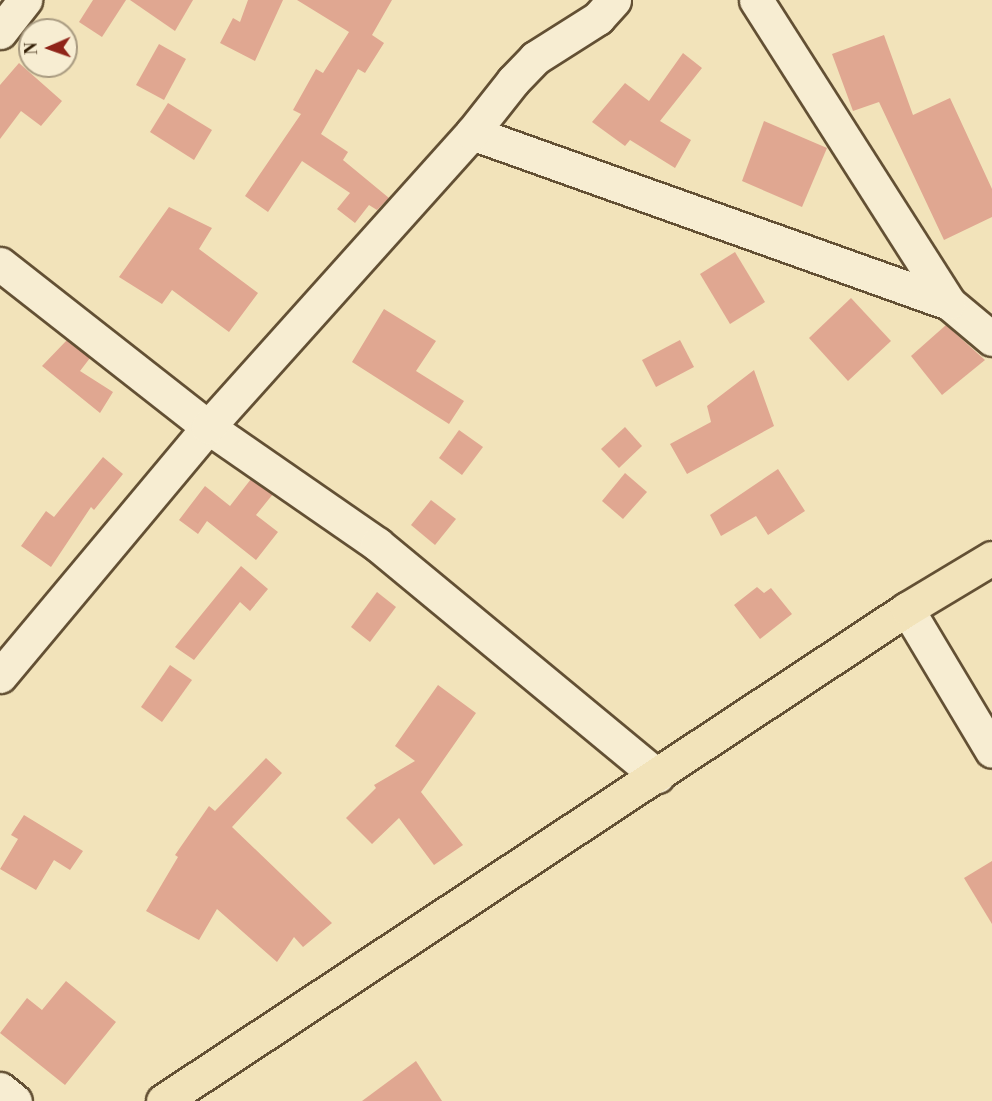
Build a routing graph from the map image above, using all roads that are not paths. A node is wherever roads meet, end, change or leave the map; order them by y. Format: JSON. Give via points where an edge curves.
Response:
{"nodes":[{"id":1,"x":24,"y":0,"type":"edge"},
{"id":2,"x":614,"y":0,"type":"edge"},
{"id":3,"x":756,"y":0,"type":"edge"},
{"id":4,"x":0,"y":32,"type":"edge"},
{"id":5,"x":472,"y":133,"type":"junction"},
{"id":6,"x":0,"y":264,"type":"edge"},
{"id":7,"x":948,"y":303,"type":"junction"},
{"id":8,"x":992,"y":339,"type":"edge"},
{"id":9,"x":208,"y":427,"type":"junction"},
{"id":10,"x":992,"y":558,"type":"edge"},
{"id":11,"x":907,"y":609,"type":"junction"},
{"id":12,"x":0,"y":676,"type":"edge"},
{"id":13,"x":992,"y":751,"type":"edge"},
{"id":14,"x":657,"y":776,"type":"junction"},
{"id":15,"x":0,"y":1089,"type":"edge"},
{"id":16,"x":15,"y":1101,"type":"edge"},
{"id":17,"x":163,"y":1101,"type":"edge"}],
"edges":[{"from":1,"to":4,"type":"street"},
{"from":2,"to":5,"type":"street","via":[[598,18],[535,58]]},
{"from":3,"to":7,"type":"street"},
{"from":5,"to":7,"type":"street"},
{"from":5,"to":9,"type":"street"},
{"from":6,"to":9,"type":"street"},
{"from":7,"to":8,"type":"street"},
{"from":9,"to":12,"type":"street"},
{"from":9,"to":14,"type":"street","via":[[377,544]]},
{"from":10,"to":11,"type":"main road"},
{"from":11,"to":13,"type":"street"},
{"from":11,"to":14,"type":"main road"},
{"from":14,"to":17,"type":"main road"},
{"from":15,"to":16,"type":"street"}]}
